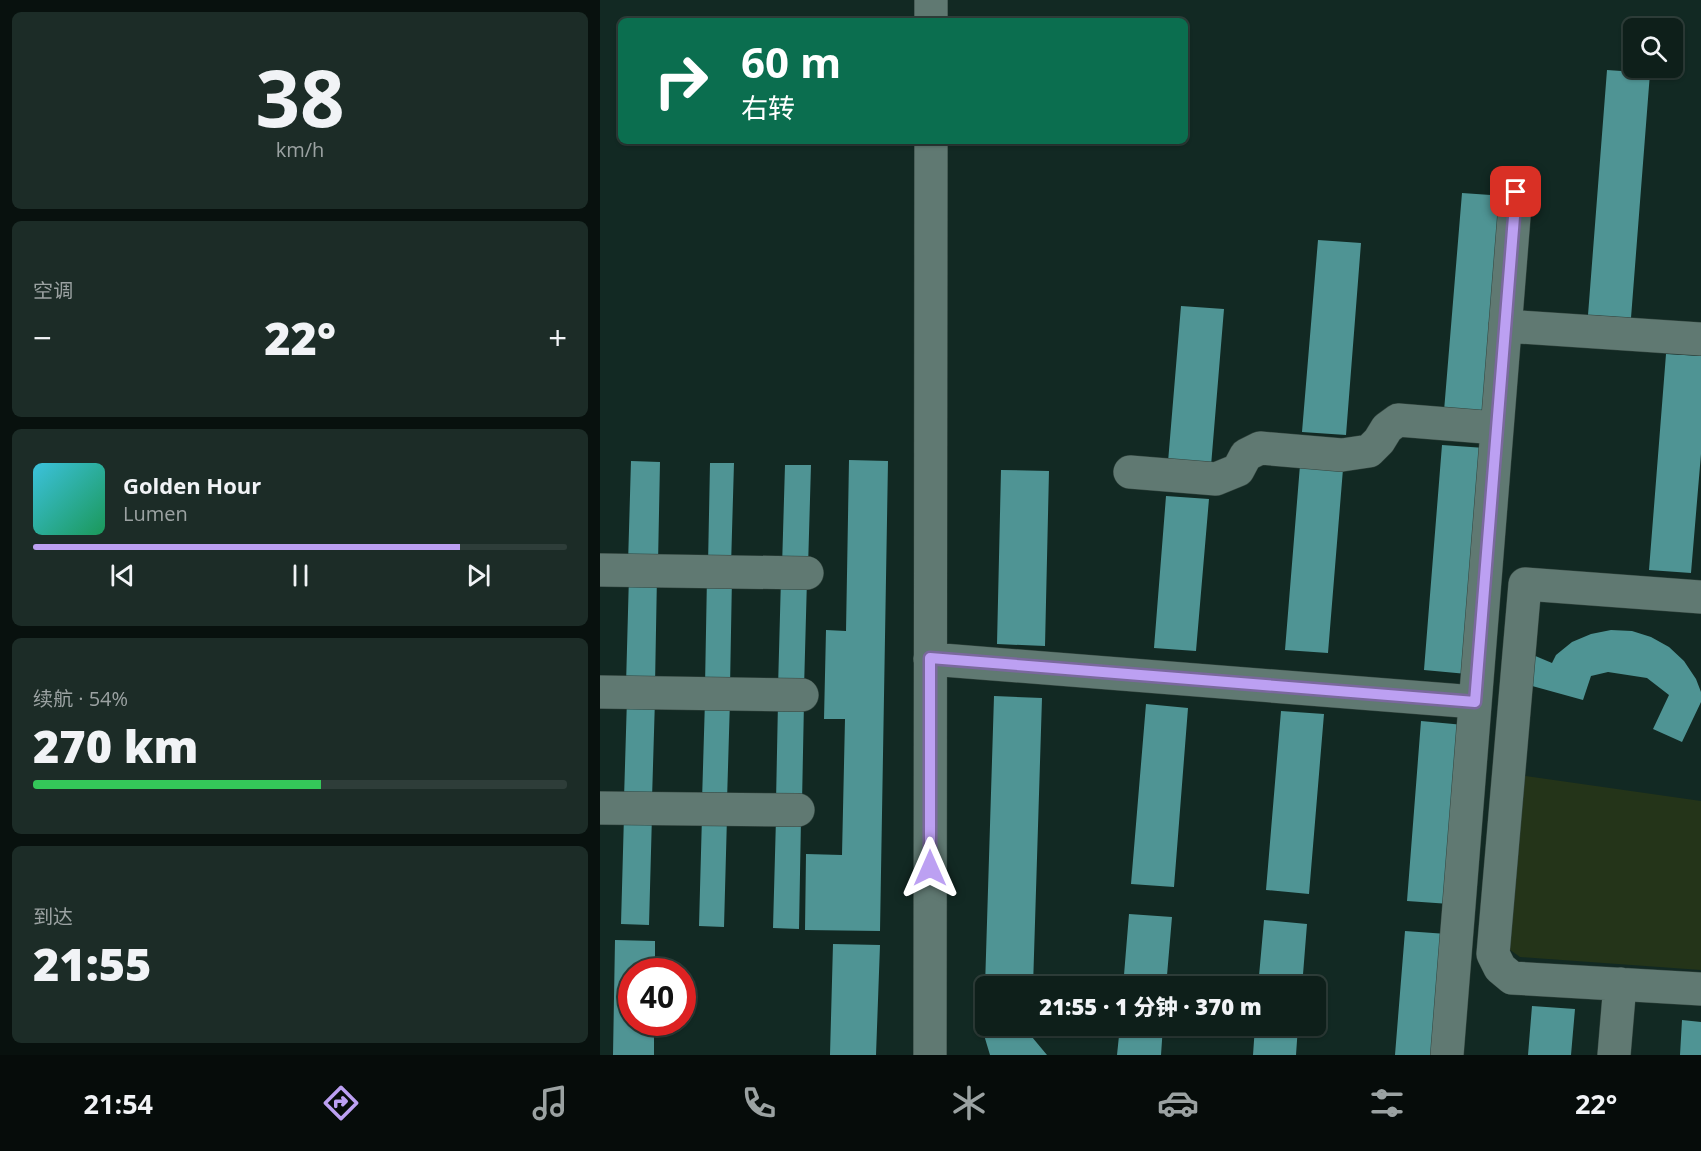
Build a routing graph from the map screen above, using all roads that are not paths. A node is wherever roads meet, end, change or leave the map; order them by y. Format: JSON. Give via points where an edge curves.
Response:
{"nodes":[{"id":1,"x":932,"y":0,"type":"edge"},
{"id":2,"x":931,"y":18,"type":"edge"},
{"id":3,"x":931,"y":144,"type":"edge"},
{"id":4,"x":1516,"y":192,"type":"dead end"},
{"id":5,"x":1505,"y":326,"type":"junction"},
{"id":6,"x":1701,"y":339,"type":"edge"},
{"id":7,"x":1497,"y":428,"type":"junction"},
{"id":8,"x":1130,"y":472,"type":"dead end"},
{"id":9,"x":600,"y":570,"type":"edge"},
{"id":10,"x":807,"y":573,"type":"dead end"},
{"id":11,"x":1701,"y":597,"type":"edge"},
{"id":12,"x":930,"y":658,"type":"junction"},
{"id":13,"x":600,"y":692,"type":"edge"},
{"id":14,"x":802,"y":694,"type":"dead end"},
{"id":15,"x":1475,"y":702,"type":"junction"},
{"id":16,"x":600,"y":808,"type":"edge"},
{"id":17,"x":798,"y":810,"type":"dead end"},
{"id":18,"x":1620,"y":984,"type":"junction"},
{"id":19,"x":1701,"y":989,"type":"edge"},
{"id":20,"x":930,"y":1055,"type":"edge"},
{"id":21,"x":1447,"y":1055,"type":"edge"},
{"id":22,"x":1614,"y":1055,"type":"edge"}],
"edges":[{"from":1,"to":2,"type":"street"},
{"from":3,"to":12,"type":"street"},
{"from":4,"to":5,"type":"street"},
{"from":5,"to":6,"type":"street"},
{"from":5,"to":7,"type":"street"},
{"from":7,"to":8,"type":"street","via":[[1398,420],[1369,451],[1342,455],[1260,447],[1246,455],[1238,470],[1216,479]]},
{"from":7,"to":15,"type":"street"},
{"from":9,"to":10,"type":"street"},
{"from":11,"to":18,"type":"street","via":[[1525,585],[1493,954],[1500,968],[1512,978]]},
{"from":12,"to":15,"type":"street"},
{"from":12,"to":20,"type":"street"},
{"from":13,"to":14,"type":"street"},
{"from":15,"to":21,"type":"street"},
{"from":16,"to":17,"type":"street"},
{"from":18,"to":19,"type":"street"},
{"from":18,"to":22,"type":"street"}]}
